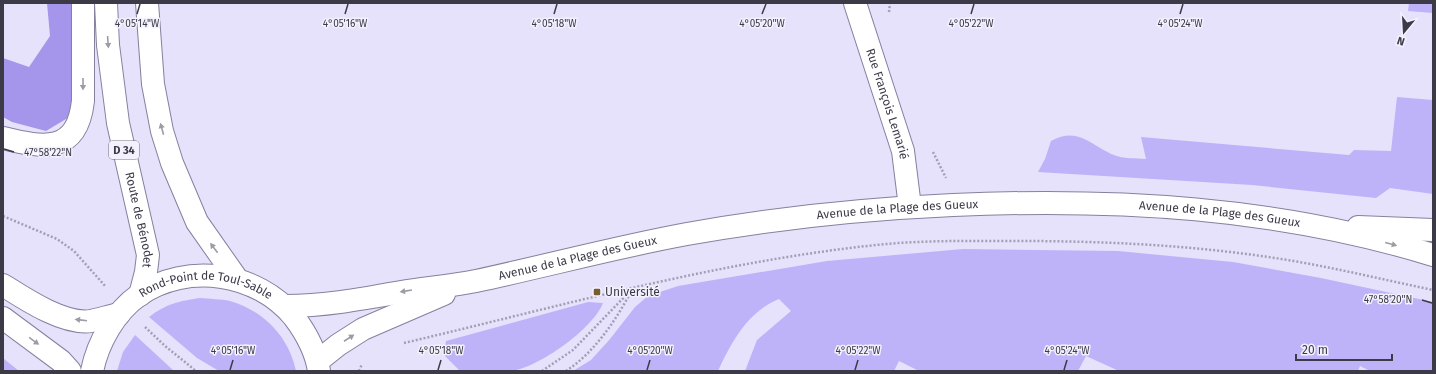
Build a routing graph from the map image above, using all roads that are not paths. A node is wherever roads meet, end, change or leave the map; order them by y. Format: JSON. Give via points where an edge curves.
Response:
{"nodes":[{"id":1,"x":83,"y":3,"type":"edge"},
{"id":2,"x":106,"y":3,"type":"edge"},
{"id":3,"x":147,"y":3,"type":"edge"},
{"id":4,"x":855,"y":3,"type":"edge"},
{"id":5,"x":3,"y":138,"type":"edge"},
{"id":6,"x":910,"y":207,"type":"junction"},
{"id":7,"x":1326,"y":227,"type":"junction"},
{"id":8,"x":1433,"y":230,"type":"edge"},
{"id":9,"x":1433,"y":255,"type":"edge"},
{"id":10,"x":237,"y":279,"type":"junction"},
{"id":11,"x":473,"y":282,"type":"junction"},
{"id":12,"x":3,"y":285,"type":"edge"},
{"id":13,"x":140,"y":295,"type":"junction"},
{"id":14,"x":285,"y":306,"type":"junction"},
{"id":15,"x":119,"y":314,"type":"junction"},
{"id":16,"x":3,"y":318,"type":"edge"},
{"id":17,"x":319,"y":366,"type":"edge"},
{"id":18,"x":70,"y":371,"type":"edge"},
{"id":19,"x":92,"y":371,"type":"edge"}],
"edges":[{"from":1,"to":5,"type":"street","one_way":true,"via":[[83,101],[81,116],[75,130],[64,140],[48,146]]},
{"from":2,"to":13,"type":"street","name":"Route de Bénodet","number":"D 34","one_way":true,"via":[[108,45],[118,123],[148,255]]},
{"from":10,"to":3,"type":"street","one_way":true,"via":[[197,222],[172,163],[162,131],[153,84]]},
{"from":4,"to":6,"type":"street","name":"Rue François Lemarié","via":[[903,151]]},
{"from":6,"to":7,"type":"street","name":"Avenue de la Plage des Gueux","via":[[996,203],[1113,203],[1224,213]]},
{"from":6,"to":11,"type":"street","name":"Avenue de la Plage des Gueux","via":[[828,214],[686,234]]},
{"from":7,"to":8,"type":"street","name":"Avenue de la Plage des Gueux"},
{"from":7,"to":9,"type":"street","name":"Avenue de la Plage des Gueux","one_way":true},
{"from":10,"to":13,"type":"street","name":"Rond-Point de Toul-Sable","via":[[200,275],[165,282]]},
{"from":10,"to":14,"type":"street","name":"Rond-Point de Toul-Sable","via":[[263,289]]},
{"from":11,"to":14,"type":"street","name":"Avenue de la Plage des Gueux","one_way":true,"via":[[317,306]]},
{"from":17,"to":11,"type":"street","name":"Avenue de la Plage des Gueux","one_way":true,"via":[[338,345],[363,329]]},
{"from":15,"to":12,"type":"street","one_way":true,"via":[[90,321],[61,317],[31,303]]},
{"from":13,"to":15,"type":"street","name":"Rond-Point de Toul-Sable"},
{"from":14,"to":17,"type":"street","name":"Rond-Point de Toul-Sable","via":[[305,331]]},
{"from":15,"to":19,"type":"street","name":"Rond-Point de Toul-Sable","via":[[101,340]]},
{"from":16,"to":18,"type":"street","one_way":true}]}
